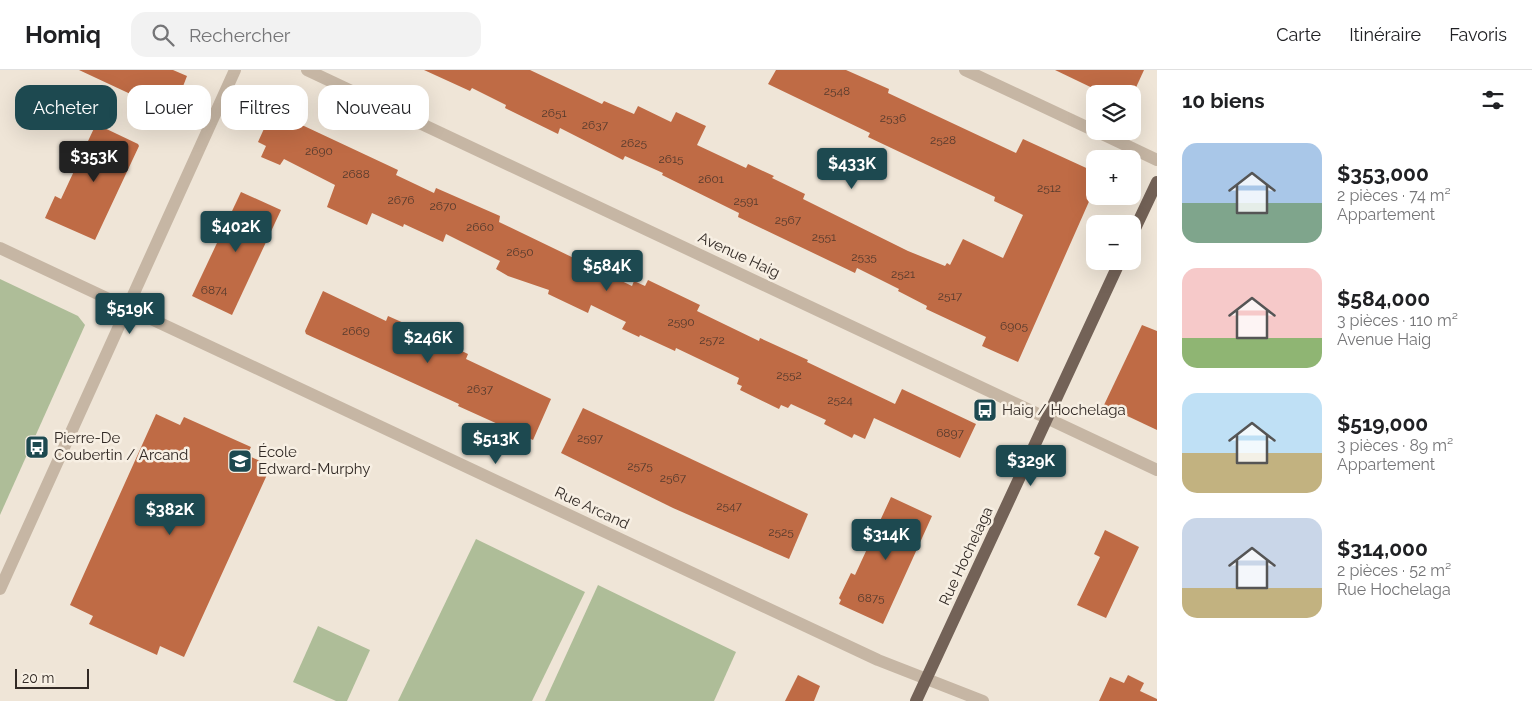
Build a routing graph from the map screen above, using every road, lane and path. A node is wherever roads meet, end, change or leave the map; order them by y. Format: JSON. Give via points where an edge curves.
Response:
{"nodes":[{"id":1,"x":235,"y":70,"type":"edge"},
{"id":2,"x":307,"y":70,"type":"edge"},
{"id":3,"x":965,"y":70,"type":"edge"},
{"id":4,"x":1086,"y":127,"type":"edge"},
{"id":5,"x":1114,"y":140,"type":"edge"},
{"id":6,"x":1157,"y":160,"type":"edge"},
{"id":7,"x":1157,"y":182,"type":"edge"},
{"id":8,"x":1141,"y":216,"type":"edge"},
{"id":9,"x":0,"y":248,"type":"edge"},
{"id":10,"x":1116,"y":270,"type":"edge"},
{"id":11,"x":127,"y":307,"type":"junction"},
{"id":12,"x":1048,"y":419,"type":"junction"},
{"id":13,"x":1157,"y":470,"type":"edge"},
{"id":14,"x":0,"y":589,"type":"edge"},
{"id":15,"x":926,"y":679,"type":"junction"},
{"id":16,"x":916,"y":701,"type":"edge"},
{"id":17,"x":983,"y":701,"type":"edge"}],
"edges":[{"from":1,"to":11,"type":"street"},
{"from":2,"to":12,"type":"street","name":"Avenue Haig"},
{"from":3,"to":4,"type":"street"},
{"from":5,"to":6,"type":"street"},
{"from":7,"to":8,"type":"main road"},
{"from":9,"to":11,"type":"street","name":"Rue Arcand"},
{"from":10,"to":12,"type":"main road","name":"Rue Hochelaga"},
{"from":11,"to":14,"type":"street"},
{"from":11,"to":15,"type":"street","name":"Rue Arcand","via":[[878,660]]},
{"from":12,"to":13,"type":"street","name":"Avenue Haig"},
{"from":12,"to":15,"type":"main road","name":"Rue Hochelaga"},
{"from":15,"to":16,"type":"main road","name":"Rue Hochelaga"},
{"from":15,"to":17,"type":"street","name":"Rue Arcand"}]}
